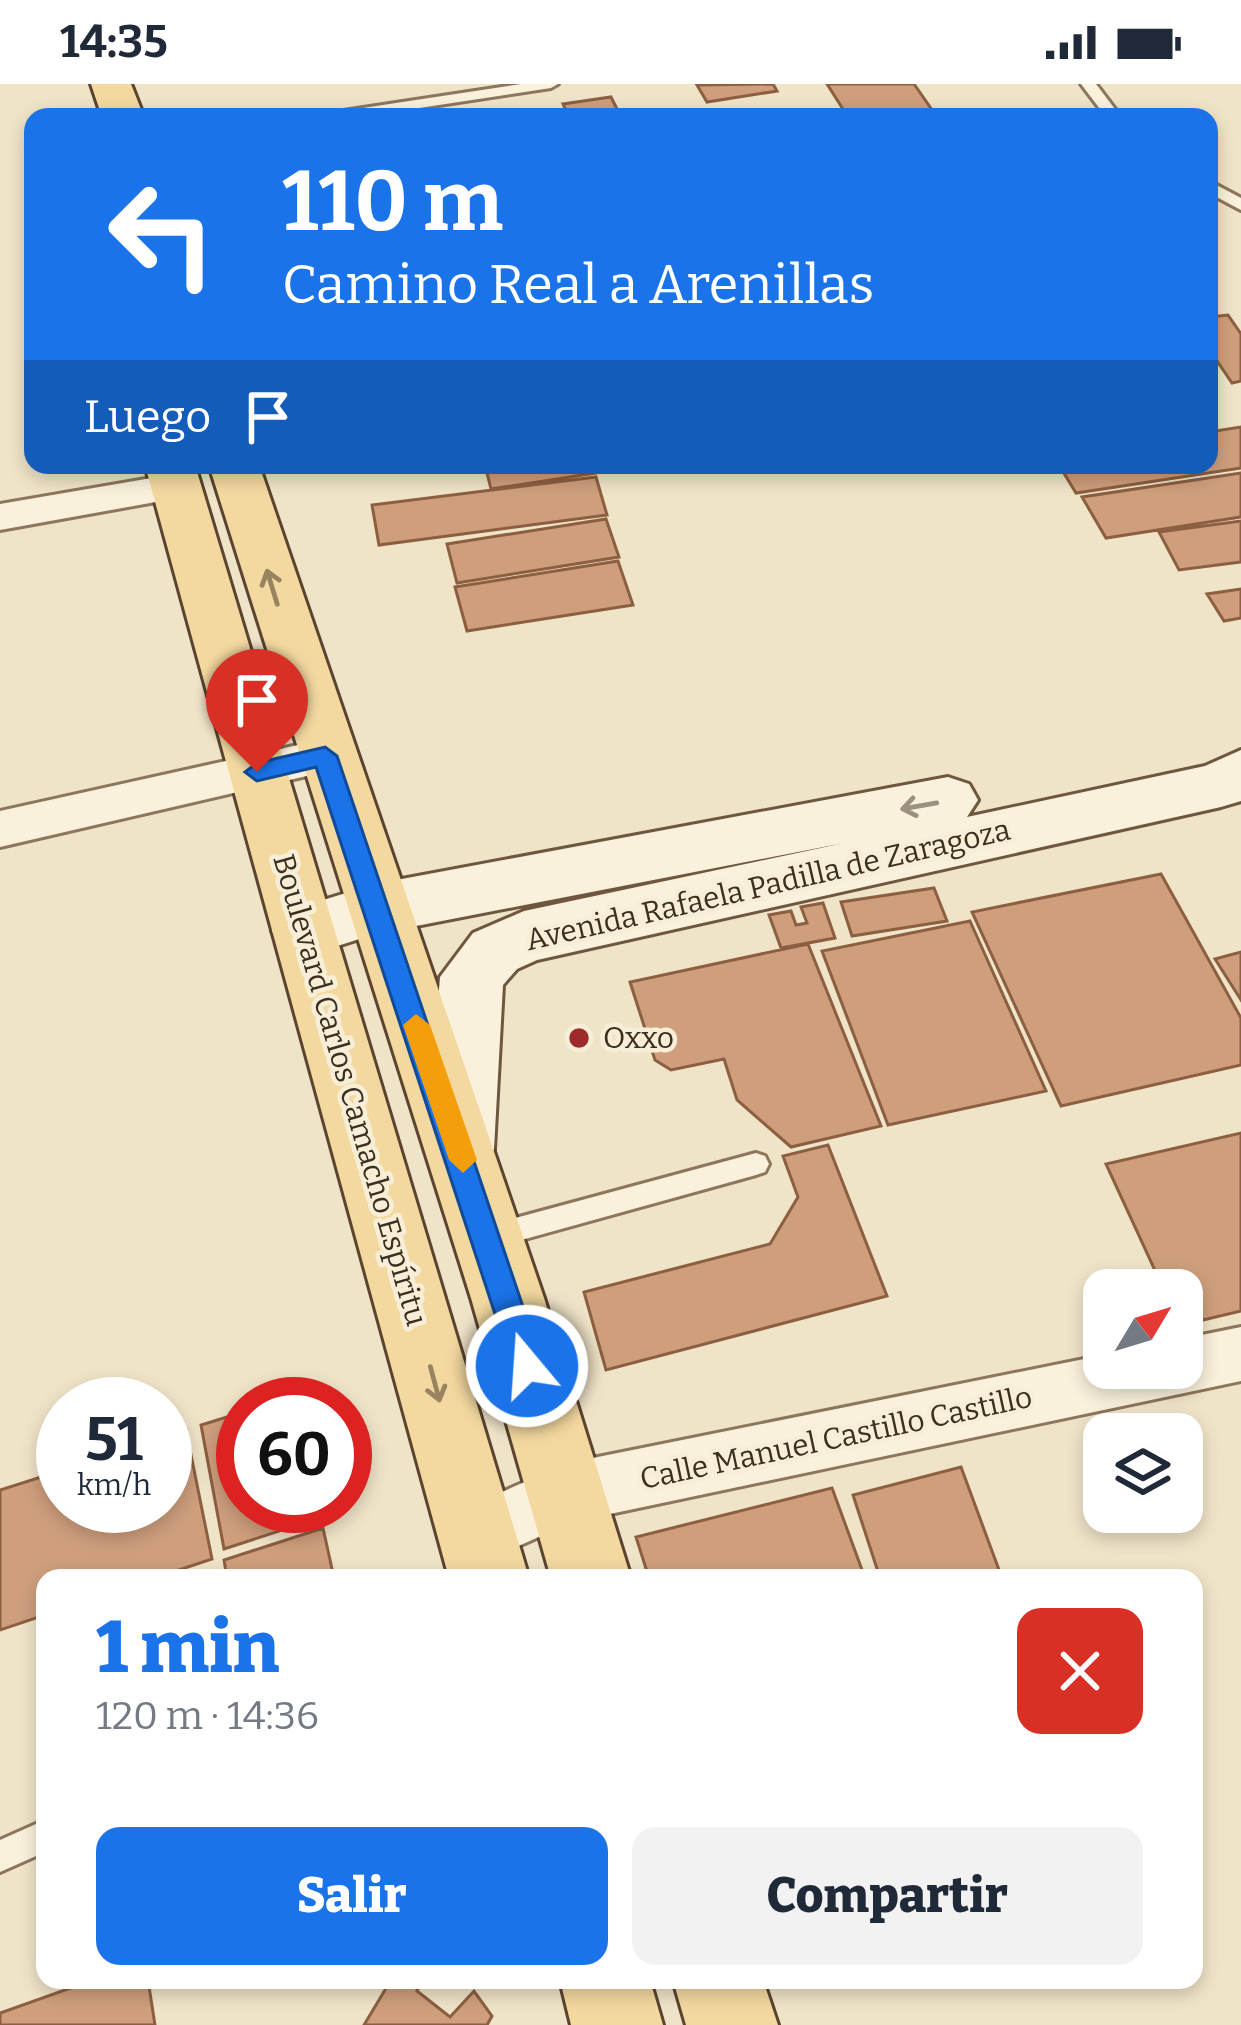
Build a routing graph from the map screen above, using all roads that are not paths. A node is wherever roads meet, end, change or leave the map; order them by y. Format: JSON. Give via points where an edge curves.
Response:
{"nodes":[{"id":1,"x":551,"y":84,"type":"edge"},
{"id":2,"x":1088,"y":84,"type":"edge"},
{"id":3,"x":390,"y":108,"type":"edge"},
{"id":4,"x":1107,"y":108,"type":"edge"},
{"id":5,"x":184,"y":474,"type":"edge"},
{"id":6,"x":193,"y":474,"type":"edge"},
{"id":7,"x":194,"y":474,"type":"edge"},
{"id":8,"x":0,"y":517,"type":"edge"},
{"id":9,"x":325,"y":756,"type":"junction"},
{"id":10,"x":1241,"y":759,"type":"edge"},
{"id":11,"x":257,"y":772,"type":"junction"},
{"id":12,"x":1241,"y":772,"type":"edge"},
{"id":13,"x":0,"y":829,"type":"edge"},
{"id":14,"x":477,"y":888,"type":"junction"},
{"id":15,"x":375,"y":909,"type":"junction"},
{"id":16,"x":303,"y":931,"type":"junction"},
{"id":17,"x":495,"y":951,"type":"junction"},
{"id":18,"x":460,"y":1149,"type":"junction"},
{"id":19,"x":756,"y":1164,"type":"dead end"},
{"id":20,"x":487,"y":1238,"type":"junction"},
{"id":21,"x":1241,"y":1354,"type":"edge"},
{"id":22,"x":1203,"y":1362,"type":"edge"},
{"id":23,"x":1083,"y":1387,"type":"edge"},
{"id":24,"x":568,"y":1493,"type":"junction"},
{"id":25,"x":483,"y":1557,"type":"edge"},
{"id":26,"x":589,"y":1569,"type":"edge"},
{"id":27,"x":36,"y":1840,"type":"edge"},
{"id":28,"x":0,"y":1856,"type":"edge"},
{"id":29,"x":607,"y":1989,"type":"edge"},
{"id":30,"x":721,"y":1989,"type":"edge"},
{"id":31,"x":617,"y":2025,"type":"edge"},
{"id":32,"x":732,"y":2025,"type":"edge"}],
"edges":[{"from":1,"to":3,"type":"lane"},
{"from":2,"to":4,"type":"lane"},
{"from":5,"to":8,"type":"street"},
{"from":6,"to":11,"type":"main road","name":"Boulevard Carlos Camacho Espíritu"},
{"from":9,"to":7,"type":"main road","one_way":true},
{"from":9,"to":11,"type":"street"},
{"from":9,"to":15,"type":"main road"},
{"from":10,"to":14,"type":"main road","name":"Avenida Rafaela Padilla de Zaragoza","one_way":true,"via":[[1203,754]]},
{"from":11,"to":13,"type":"street"},
{"from":11,"to":16,"type":"main road","name":"Boulevard Carlos Camacho Espíritu"},
{"from":12,"to":17,"type":"main road","name":"Avenida Rafaela Padilla de Zaragoza","via":[[1221,785],[524,937]]},
{"from":14,"to":15,"type":"main road","name":"Avenida Rafaela Padilla de Zaragoza"},
{"from":14,"to":17,"type":"main road"},
{"from":15,"to":16,"type":"main road","name":"Avenida Rafaela Padilla de Zaragoza"},
{"from":15,"to":18,"type":"main road"},
{"from":16,"to":25,"type":"main road","name":"Boulevard Carlos Camacho Espíritu","one_way":true},
{"from":17,"to":18,"type":"main road","name":"Avenida Rafaela Padilla de Zaragoza","via":[[472,977]]},
{"from":18,"to":20,"type":"main road"},
{"from":19,"to":20,"type":"lane"},
{"from":20,"to":24,"type":"main road"},
{"from":21,"to":22,"type":"street","name":"Calle Manuel Castillo Castillo"},
{"from":23,"to":24,"type":"street","name":"Calle Manuel Castillo Castillo"},
{"from":24,"to":25,"type":"street","name":"Calle Manuel Castillo Castillo"},
{"from":24,"to":26,"type":"main road"},
{"from":27,"to":28,"type":"lane"},
{"from":29,"to":31,"type":"main road"},
{"from":30,"to":32,"type":"main road"}]}
